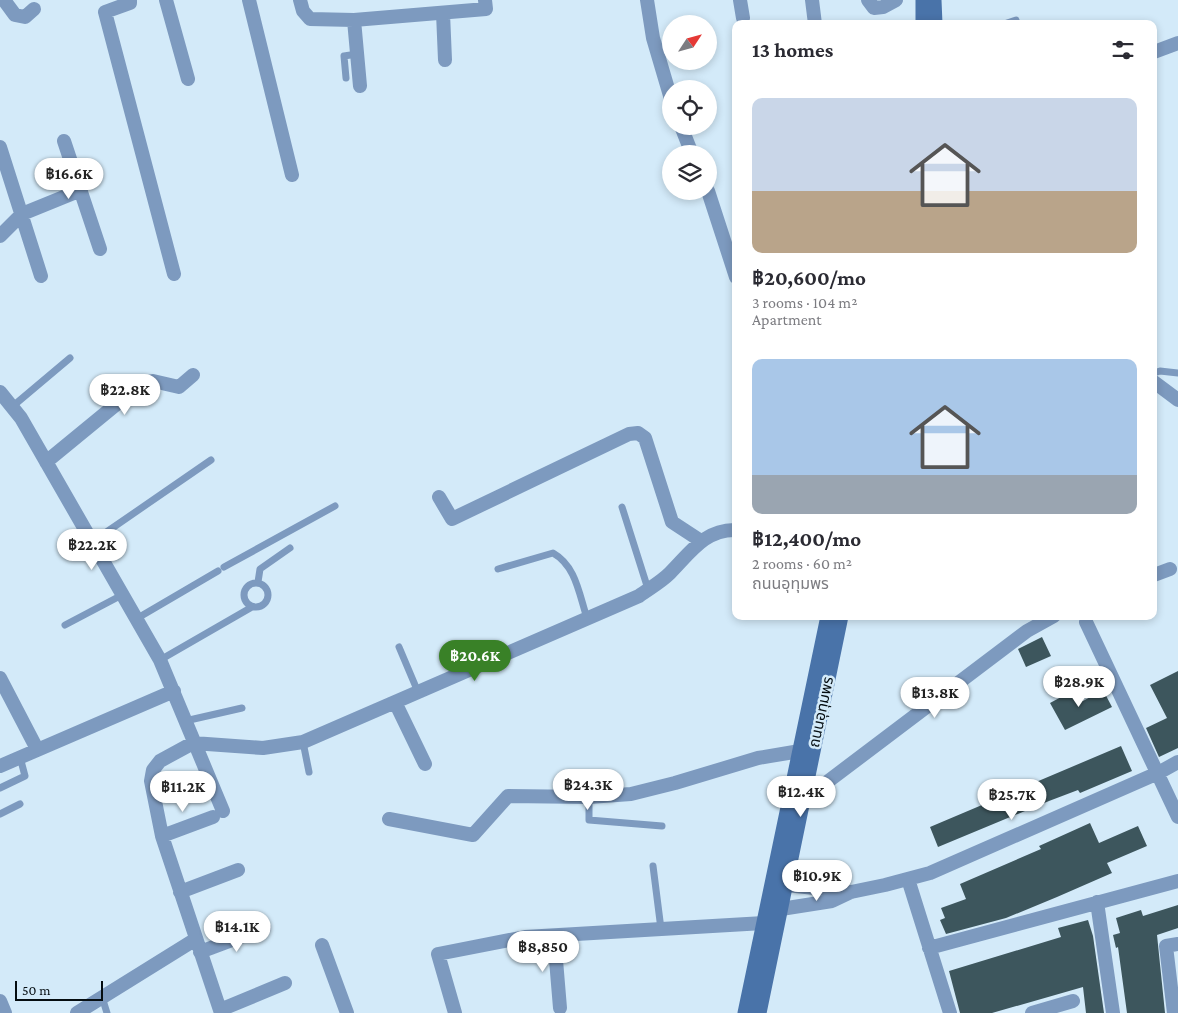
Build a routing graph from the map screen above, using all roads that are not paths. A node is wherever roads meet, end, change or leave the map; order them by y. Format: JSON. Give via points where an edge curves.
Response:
{"nodes":[{"id":1,"x":4,"y":0,"type":"edge"},
{"id":2,"x":130,"y":0,"type":"edge"},
{"id":3,"x":166,"y":0,"type":"edge"},
{"id":4,"x":249,"y":0,"type":"edge"},
{"id":5,"x":300,"y":0,"type":"edge"},
{"id":6,"x":485,"y":0,"type":"edge"},
{"id":7,"x":647,"y":0,"type":"edge"},
{"id":8,"x":740,"y":0,"type":"edge"},
{"id":9,"x":812,"y":0,"type":"edge"},
{"id":10,"x":868,"y":0,"type":"edge"},
{"id":11,"x":896,"y":0,"type":"edge"},
{"id":12,"x":923,"y":0,"type":"edge"},
{"id":13,"x":934,"y":0,"type":"edge"},
{"id":14,"x":34,"y":9,"type":"dead end"},
{"id":15,"x":443,"y":13,"type":"junction"},
{"id":16,"x":743,"y":18,"type":"dead end"},
{"id":17,"x":354,"y":20,"type":"junction"},
{"id":18,"x":814,"y":20,"type":"edge"},
{"id":19,"x":923,"y":20,"type":"edge"},
{"id":20,"x":935,"y":20,"type":"edge"},
{"id":21,"x":1178,"y":43,"type":"edge"},
{"id":22,"x":1157,"y":51,"type":"edge"},
{"id":23,"x":357,"y":54,"type":"junction"},
{"id":24,"x":445,"y":60,"type":"dead end"},
{"id":25,"x":346,"y":78,"type":"dead end"},
{"id":26,"x":188,"y":79,"type":"dead end"},
{"id":27,"x":665,"y":80,"type":"edge"},
{"id":28,"x":360,"y":86,"type":"dead end"},
{"id":29,"x":64,"y":142,"type":"dead end"},
{"id":30,"x":0,"y":147,"type":"edge"},
{"id":31,"x":292,"y":175,"type":"dead end"},
{"id":32,"x":81,"y":190,"type":"junction"},
{"id":33,"x":711,"y":200,"type":"edge"},
{"id":34,"x":22,"y":214,"type":"junction"},
{"id":35,"x":0,"y":236,"type":"edge"},
{"id":36,"x":100,"y":249,"type":"dead end"},
{"id":37,"x":732,"y":265,"type":"edge"},
{"id":38,"x":174,"y":274,"type":"dead end"},
{"id":39,"x":41,"y":276,"type":"dead end"},
{"id":40,"x":70,"y":358,"type":"dead end"},
{"id":41,"x":1157,"y":372,"type":"edge"},
{"id":42,"x":1178,"y":373,"type":"edge"},
{"id":43,"x":192,"y":375,"type":"dead end"},
{"id":44,"x":1157,"y":384,"type":"edge"},
{"id":45,"x":0,"y":392,"type":"edge"},
{"id":46,"x":1178,"y":400,"type":"edge"},
{"id":47,"x":12,"y":406,"type":"junction"},
{"id":48,"x":211,"y":460,"type":"dead end"},
{"id":49,"x":46,"y":462,"type":"junction"},
{"id":50,"x":439,"y":497,"type":"dead end"},
{"id":51,"x":335,"y":506,"type":"dead end"},
{"id":52,"x":622,"y":507,"type":"dead end"},
{"id":53,"x":732,"y":530,"type":"edge"},
{"id":54,"x":701,"y":541,"type":"junction"},
{"id":55,"x":92,"y":542,"type":"junction"},
{"id":56,"x":290,"y":548,"type":"dead end"},
{"id":57,"x":498,"y":569,"type":"dead end"},
{"id":58,"x":1170,"y":569,"type":"dead end"},
{"id":59,"x":1157,"y":574,"type":"edge"},
{"id":60,"x":258,"y":582,"type":"junction"},
{"id":61,"x":648,"y":589,"type":"junction"},
{"id":62,"x":122,"y":595,"type":"junction"},
{"id":63,"x":252,"y":607,"type":"junction"},
{"id":64,"x":587,"y":618,"type":"junction"},
{"id":65,"x":136,"y":619,"type":"junction"},
{"id":66,"x":827,"y":620,"type":"edge"},
{"id":67,"x":840,"y":620,"type":"edge"},
{"id":68,"x":1047,"y":620,"type":"edge"},
{"id":69,"x":1086,"y":622,"type":"dead end"},
{"id":70,"x":65,"y":625,"type":"dead end"},
{"id":71,"x":399,"y":647,"type":"dead end"},
{"id":72,"x":160,"y":660,"type":"junction"},
{"id":73,"x":0,"y":678,"type":"edge"},
{"id":74,"x":174,"y":691,"type":"junction"},
{"id":75,"x":418,"y":692,"type":"junction"},
{"id":76,"x":395,"y":702,"type":"junction"},
{"id":77,"x":242,"y":708,"type":"dead end"},
{"id":78,"x":185,"y":721,"type":"junction"},
{"id":79,"x":303,"y":742,"type":"junction"},
{"id":80,"x":193,"y":743,"type":"junction"},
{"id":81,"x":37,"y":748,"type":"junction"},
{"id":82,"x":800,"y":751,"type":"junction"},
{"id":83,"x":20,"y":756,"type":"junction"},
{"id":84,"x":1178,"y":762,"type":"edge"},
{"id":85,"x":425,"y":764,"type":"dead end"},
{"id":86,"x":0,"y":766,"type":"edge"},
{"id":87,"x":309,"y":772,"type":"dead end"},
{"id":88,"x":1158,"y":773,"type":"junction"},
{"id":89,"x":0,"y":788,"type":"edge"},
{"id":90,"x":589,"y":797,"type":"junction"},
{"id":91,"x":802,"y":801,"type":"junction"},
{"id":92,"x":20,"y":804,"type":"dead end"},
{"id":93,"x":0,"y":814,"type":"edge"},
{"id":94,"x":1178,"y":816,"type":"edge"},
{"id":95,"x":389,"y":819,"type":"dead end"},
{"id":96,"x":662,"y":826,"type":"dead end"},
{"id":97,"x":162,"y":836,"type":"junction"},
{"id":98,"x":652,"y":866,"type":"dead end"},
{"id":99,"x":238,"y":870,"type":"dead end"},
{"id":100,"x":908,"y":879,"type":"junction"},
{"id":101,"x":1178,"y":881,"type":"edge"},
{"id":102,"x":787,"y":886,"type":"junction"},
{"id":103,"x":180,"y":892,"type":"junction"},
{"id":104,"x":851,"y":892,"type":"junction"},
{"id":105,"x":1097,"y":902,"type":"junction"},
{"id":106,"x":781,"y":909,"type":"junction"},
{"id":107,"x":764,"y":923,"type":"junction"},
{"id":108,"x":264,"y":928,"type":"dead end"},
{"id":109,"x":661,"y":929,"type":"junction"},
{"id":110,"x":554,"y":936,"type":"junction"},
{"id":111,"x":1178,"y":944,"type":"edge"},
{"id":112,"x":198,"y":945,"type":"junction"},
{"id":113,"x":322,"y":945,"type":"dead end"},
{"id":114,"x":929,"y":948,"type":"junction"},
{"id":115,"x":285,"y":983,"type":"dead end"},
{"id":116,"x":102,"y":997,"type":"junction"},
{"id":117,"x":0,"y":1001,"type":"edge"},
{"id":118,"x":1073,"y":1001,"type":"dead end"},
{"id":119,"x":560,"y":1008,"type":"dead end"},
{"id":120,"x":221,"y":1012,"type":"edge"},
{"id":121,"x":5,"y":1013,"type":"edge"},
{"id":122,"x":77,"y":1013,"type":"edge"},
{"id":123,"x":107,"y":1013,"type":"edge"},
{"id":124,"x":347,"y":1013,"type":"edge"},
{"id":125,"x":455,"y":1013,"type":"edge"},
{"id":126,"x":745,"y":1013,"type":"edge"},
{"id":127,"x":758,"y":1013,"type":"edge"},
{"id":128,"x":950,"y":1013,"type":"edge"},
{"id":129,"x":1032,"y":1013,"type":"edge"},
{"id":130,"x":1113,"y":1013,"type":"edge"},
{"id":131,"x":1174,"y":1013,"type":"edge"}],
"edges":[{"from":1,"to":14,"type":"street","via":[[15,15],[25,17]]},
{"from":2,"to":38,"type":"street","via":[[106,12]]},
{"from":3,"to":26,"type":"street"},
{"from":4,"to":31,"type":"street"},
{"from":5,"to":17,"type":"street","via":[[310,20]]},
{"from":6,"to":15,"type":"street","via":[[486,9]]},
{"from":7,"to":27,"type":"street","via":[[653,38]]},
{"from":8,"to":16,"type":"street"},
{"from":9,"to":18,"type":"street"},
{"from":10,"to":11,"type":"street","via":[[874,8]]},
{"from":12,"to":19,"type":"street"},
{"from":13,"to":20,"type":"street"},
{"from":15,"to":17,"type":"street"},
{"from":15,"to":24,"type":"street"},
{"from":17,"to":23,"type":"street"},
{"from":21,"to":22,"type":"street"},
{"from":23,"to":25,"type":"lane","via":[[344,56]]},
{"from":23,"to":28,"type":"street"},
{"from":29,"to":32,"type":"street"},
{"from":30,"to":34,"type":"street"},
{"from":32,"to":34,"type":"street"},
{"from":32,"to":36,"type":"street"},
{"from":33,"to":37,"type":"street"},
{"from":34,"to":35,"type":"street"},
{"from":34,"to":39,"type":"street"},
{"from":40,"to":47,"type":"lane"},
{"from":41,"to":42,"type":"lane"},
{"from":43,"to":49,"type":"street","via":[[179,387],[153,381],[141,384]]},
{"from":44,"to":46,"type":"street"},
{"from":45,"to":47,"type":"street"},
{"from":47,"to":49,"type":"street"},
{"from":48,"to":55,"type":"lane"},
{"from":49,"to":55,"type":"street"},
{"from":50,"to":54,"type":"street","via":[[452,518],[629,434],[638,433],[645,438],[672,522]]},
{"from":51,"to":65,"type":"lane"},
{"from":52,"to":61,"type":"lane"},
{"from":53,"to":54,"type":"street","via":[[719,532]]},
{"from":54,"to":61,"type":"street","via":[[671,572]]},
{"from":55,"to":62,"type":"street"},
{"from":56,"to":60,"type":"lane","via":[[260,570]]},
{"from":57,"to":64,"type":"lane","via":[[553,554],[563,559],[572,572]]},
{"from":58,"to":59,"type":"street"},
{"from":60,"to":63,"type":"lane","via":[[252,583],[244,592],[244,598]]},
{"from":60,"to":63,"type":"lane","via":[[267,588],[268,598],[262,606]]},
{"from":61,"to":64,"type":"street"},
{"from":62,"to":65,"type":"street"},
{"from":62,"to":70,"type":"lane"},
{"from":63,"to":72,"type":"lane"},
{"from":64,"to":75,"type":"street"},
{"from":65,"to":72,"type":"street"},
{"from":66,"to":82,"type":"street","name":"ถนนอุทุมพร"},
{"from":67,"to":91,"type":"street","name":"ถนนอุทุมพร"},
{"from":68,"to":91,"type":"street","via":[[1027,631]]},
{"from":69,"to":88,"type":"street"},
{"from":71,"to":75,"type":"lane"},
{"from":72,"to":74,"type":"street"},
{"from":73,"to":81,"type":"street"},
{"from":74,"to":78,"type":"street"},
{"from":74,"to":81,"type":"street"},
{"from":75,"to":76,"type":"street"},
{"from":76,"to":79,"type":"street"},
{"from":76,"to":85,"type":"street"},
{"from":77,"to":78,"type":"lane"},
{"from":78,"to":80,"type":"street"},
{"from":79,"to":80,"type":"street","via":[[263,748]]},
{"from":79,"to":87,"type":"lane"},
{"from":80,"to":97,"type":"street","via":[[160,761],[153,770]]},
{"from":80,"to":97,"type":"street","via":[[218,814]]},
{"from":81,"to":83,"type":"street"},
{"from":82,"to":90,"type":"street","via":[[758,758],[631,794]]},
{"from":82,"to":107,"type":"street","name":"ถนนอุทุมพร"},
{"from":83,"to":86,"type":"street"},
{"from":83,"to":89,"type":"lane","via":[[25,776]]},
{"from":84,"to":88,"type":"street"},
{"from":88,"to":94,"type":"street"},
{"from":88,"to":100,"type":"street"},
{"from":90,"to":95,"type":"street","via":[[508,796],[473,834]]},
{"from":90,"to":96,"type":"lane","via":[[589,820]]},
{"from":91,"to":102,"type":"street","name":"ถนนอุทุมพร"},
{"from":92,"to":93,"type":"lane"},
{"from":97,"to":103,"type":"street"},
{"from":98,"to":109,"type":"lane"},
{"from":99,"to":103,"type":"street"},
{"from":100,"to":104,"type":"street"},
{"from":100,"to":114,"type":"street"},
{"from":101,"to":105,"type":"street"},
{"from":102,"to":104,"type":"street"},
{"from":102,"to":106,"type":"street","name":"ถนนอุทุมพร"},
{"from":103,"to":112,"type":"street"},
{"from":104,"to":106,"type":"street","via":[[832,901]]},
{"from":105,"to":114,"type":"street"},
{"from":105,"to":130,"type":"street"},
{"from":106,"to":127,"type":"street","name":"ถนนอุทุมพร"},
{"from":107,"to":109,"type":"street"},
{"from":107,"to":126,"type":"street","name":"ถนนอุทุมพร"},
{"from":108,"to":112,"type":"street"},
{"from":109,"to":110,"type":"street"},
{"from":110,"to":119,"type":"street"},
{"from":110,"to":125,"type":"street","via":[[525,937],[438,954]]},
{"from":111,"to":131,"type":"street","via":[[1166,946]]},
{"from":112,"to":116,"type":"street"},
{"from":112,"to":120,"type":"street"},
{"from":113,"to":124,"type":"street"},
{"from":114,"to":128,"type":"street"},
{"from":115,"to":120,"type":"street"},
{"from":116,"to":122,"type":"street"},
{"from":116,"to":123,"type":"lane"},
{"from":117,"to":121,"type":"street"},
{"from":118,"to":129,"type":"street"}]}
